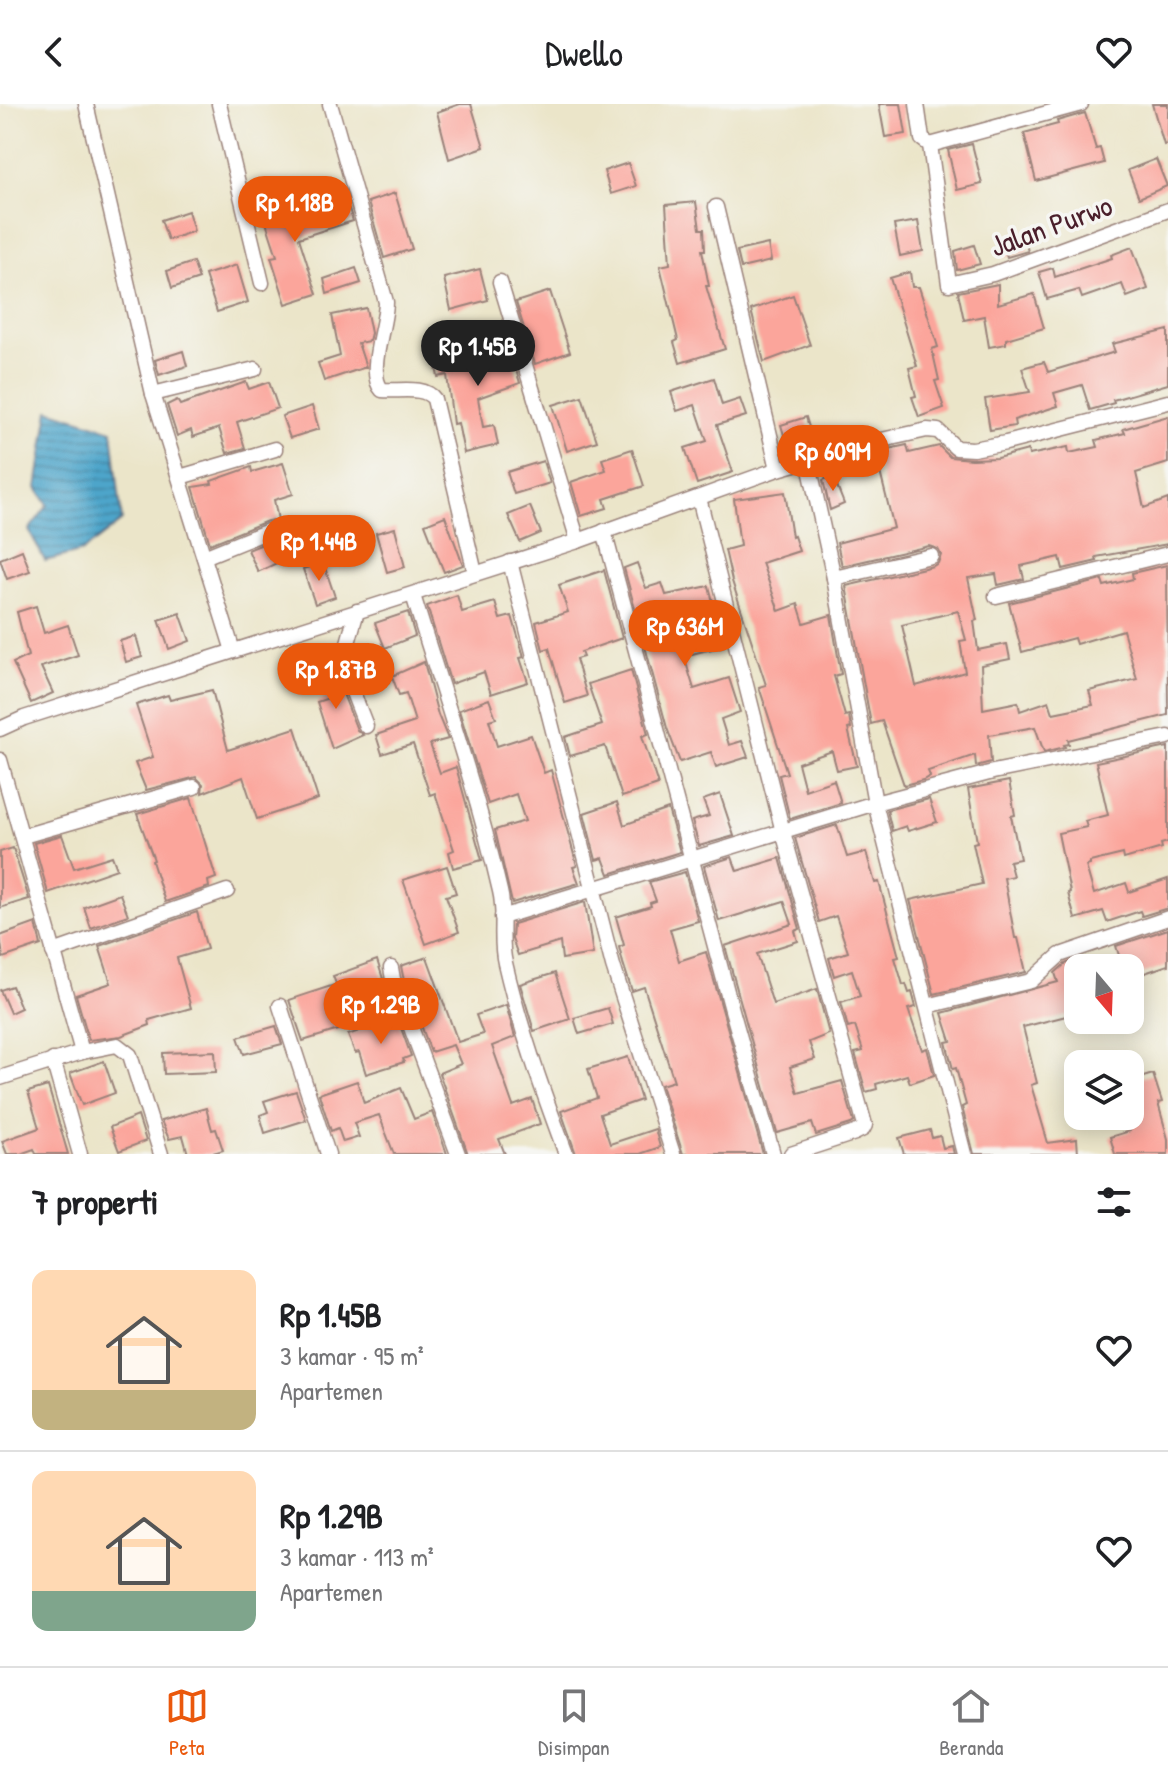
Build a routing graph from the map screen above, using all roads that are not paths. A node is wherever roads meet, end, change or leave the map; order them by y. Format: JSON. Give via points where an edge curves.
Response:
{"nodes":[{"id":1,"x":86,"y":104,"type":"edge"},
{"id":2,"x":219,"y":104,"type":"edge"},
{"id":3,"x":330,"y":104,"type":"edge"},
{"id":4,"x":917,"y":104,"type":"edge"},
{"id":5,"x":1081,"y":104,"type":"edge"},
{"id":6,"x":930,"y":145,"type":"junction"},
{"id":7,"x":716,"y":207,"type":"dead end"},
{"id":8,"x":1168,"y":210,"type":"edge"},
{"id":9,"x":500,"y":282,"type":"dead end"},
{"id":10,"x":262,"y":283,"type":"dead end"},
{"id":11,"x":255,"y":369,"type":"dead end"},
{"id":12,"x":153,"y":394,"type":"junction"},
{"id":13,"x":1168,"y":402,"type":"edge"},
{"id":14,"x":275,"y":449,"type":"dead end"},
{"id":15,"x":808,"y":460,"type":"junction"},
{"id":16,"x":778,"y":469,"type":"junction"},
{"id":17,"x":180,"y":477,"type":"junction"},
{"id":18,"x":699,"y":498,"type":"junction"},
{"id":19,"x":271,"y":530,"type":"dead end"},
{"id":20,"x":604,"y":531,"type":"junction"},
{"id":21,"x":578,"y":541,"type":"junction"},
{"id":22,"x":1168,"y":554,"type":"edge"},
{"id":23,"x":931,"y":556,"type":"dead end"},
{"id":24,"x":204,"y":557,"type":"junction"},
{"id":25,"x":510,"y":562,"type":"junction"},
{"id":26,"x":475,"y":573,"type":"junction"},
{"id":27,"x":834,"y":578,"type":"junction"},
{"id":28,"x":413,"y":595,"type":"junction"},
{"id":29,"x":996,"y":596,"type":"dead end"},
{"id":30,"x":357,"y":611,"type":"junction"},
{"id":31,"x":233,"y":651,"type":"junction"},
{"id":32,"x":366,"y":726,"type":"dead end"},
{"id":33,"x":0,"y":729,"type":"edge"},
{"id":34,"x":1168,"y":737,"type":"edge"},
{"id":35,"x":0,"y":760,"type":"edge"},
{"id":36,"x":194,"y":787,"type":"dead end"},
{"id":37,"x":875,"y":803,"type":"junction"},
{"id":38,"x":783,"y":832,"type":"junction"},
{"id":39,"x":23,"y":836,"type":"junction"},
{"id":40,"x":692,"y":859,"type":"junction"},
{"id":41,"x":594,"y":887,"type":"junction"},
{"id":42,"x":227,"y":891,"type":"dead end"},
{"id":43,"x":502,"y":917,"type":"junction"},
{"id":44,"x":1168,"y":918,"type":"edge"},
{"id":45,"x":53,"y":952,"type":"junction"},
{"id":46,"x":391,"y":968,"type":"dead end"},
{"id":47,"x":280,"y":1006,"type":"dead end"},
{"id":48,"x":927,"y":1006,"type":"junction"},
{"id":49,"x":82,"y":1052,"type":"junction"},
{"id":50,"x":53,"y":1060,"type":"junction"},
{"id":51,"x":0,"y":1078,"type":"edge"},
{"id":52,"x":80,"y":1154,"type":"edge"},
{"id":53,"x":161,"y":1154,"type":"edge"},
{"id":54,"x":328,"y":1154,"type":"edge"},
{"id":55,"x":458,"y":1154,"type":"edge"},
{"id":56,"x":566,"y":1154,"type":"edge"},
{"id":57,"x":673,"y":1154,"type":"edge"},
{"id":58,"x":773,"y":1154,"type":"edge"},
{"id":59,"x":791,"y":1154,"type":"edge"},
{"id":60,"x":964,"y":1154,"type":"edge"}],
"edges":[{"from":1,"to":12,"type":"street"},
{"from":2,"to":10,"type":"street"},
{"from":3,"to":26,"type":"street","via":[[386,302],[377,384],[386,391],[432,396]]},
{"from":4,"to":6,"type":"street","via":[[922,139]]},
{"from":5,"to":6,"type":"street"},
{"from":6,"to":8,"type":"street","name":"Jalan Purwo","via":[[949,284],[993,274]]},
{"from":7,"to":16,"type":"street"},
{"from":9,"to":21,"type":"street"},
{"from":11,"to":12,"type":"street"},
{"from":12,"to":17,"type":"street"},
{"from":13,"to":15,"type":"street","via":[[973,449],[956,448],[938,431],[927,430]]},
{"from":14,"to":17,"type":"street"},
{"from":15,"to":16,"type":"street"},
{"from":15,"to":27,"type":"street"},
{"from":16,"to":18,"type":"street"},
{"from":17,"to":24,"type":"street"},
{"from":18,"to":20,"type":"street"},
{"from":18,"to":38,"type":"street"},
{"from":19,"to":24,"type":"street"},
{"from":20,"to":21,"type":"street"},
{"from":20,"to":40,"type":"street"},
{"from":21,"to":25,"type":"street"},
{"from":22,"to":29,"type":"street"},
{"from":23,"to":27,"type":"street"},
{"from":24,"to":31,"type":"street"},
{"from":25,"to":26,"type":"street"},
{"from":25,"to":41,"type":"street"},
{"from":26,"to":28,"type":"street"},
{"from":27,"to":37,"type":"street"},
{"from":28,"to":30,"type":"street"},
{"from":28,"to":43,"type":"street","via":[[468,775],[501,895]]},
{"from":30,"to":31,"type":"street"},
{"from":30,"to":32,"type":"street","via":[[344,657]]},
{"from":31,"to":33,"type":"street"},
{"from":34,"to":37,"type":"street","via":[[1007,769]]},
{"from":35,"to":39,"type":"street"},
{"from":36,"to":39,"type":"street"},
{"from":37,"to":38,"type":"street"},
{"from":37,"to":48,"type":"street"},
{"from":38,"to":40,"type":"street"},
{"from":38,"to":59,"type":"street","via":[[865,1125]]},
{"from":39,"to":45,"type":"street"},
{"from":40,"to":41,"type":"street"},
{"from":40,"to":58,"type":"street"},
{"from":41,"to":43,"type":"street"},
{"from":41,"to":57,"type":"street","via":[[613,966]]},
{"from":42,"to":45,"type":"street"},
{"from":43,"to":56,"type":"street","via":[[504,962]]},
{"from":44,"to":48,"type":"street","via":[[1060,955],[1031,981]]},
{"from":45,"to":49,"type":"street"},
{"from":46,"to":55,"type":"street"},
{"from":47,"to":54,"type":"street"},
{"from":48,"to":60,"type":"street"},
{"from":49,"to":50,"type":"street"},
{"from":49,"to":53,"type":"street","via":[[117,1045],[130,1055]]},
{"from":50,"to":51,"type":"street"},
{"from":50,"to":52,"type":"street"}]}
